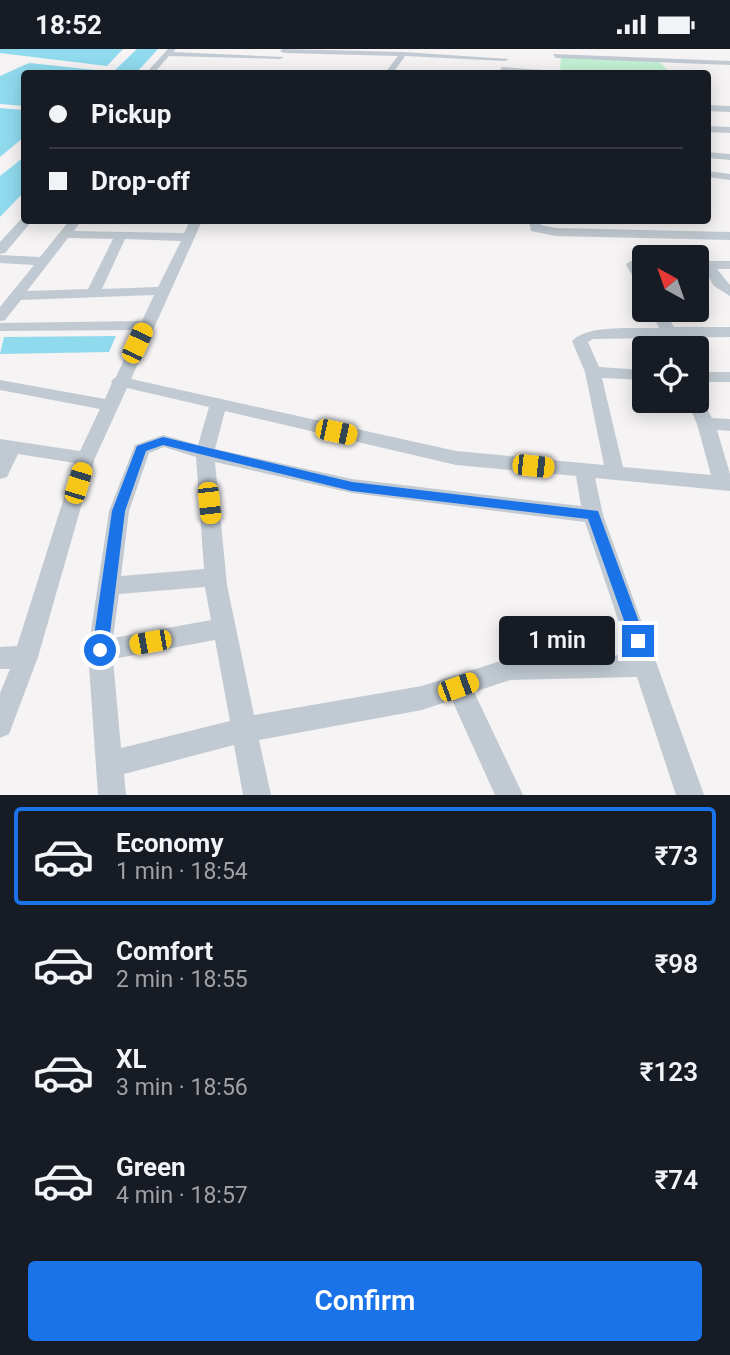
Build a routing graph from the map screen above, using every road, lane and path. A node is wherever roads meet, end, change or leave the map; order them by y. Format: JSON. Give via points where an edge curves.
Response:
{"nodes":[{"id":1,"x":509,"y":49,"type":"edge"},
{"id":2,"x":707,"y":49,"type":"edge"},
{"id":3,"x":377,"y":51,"type":"edge"},
{"id":4,"x":170,"y":52,"type":"edge"},
{"id":5,"x":213,"y":52,"type":"edge"},
{"id":6,"x":554,"y":52,"type":"edge"},
{"id":7,"x":244,"y":53,"type":"edge"},
{"id":8,"x":283,"y":53,"type":"edge"},
{"id":9,"x":604,"y":53,"type":"edge"},
{"id":10,"x":403,"y":54,"type":"junction"},
{"id":11,"x":505,"y":59,"type":"junction"},
{"id":12,"x":663,"y":61,"type":"junction"},
{"id":13,"x":720,"y":63,"type":"junction"},
{"id":14,"x":730,"y":63,"type":"edge"},
{"id":15,"x":159,"y":64,"type":"junction"},
{"id":16,"x":274,"y":65,"type":"dead end"},
{"id":17,"x":153,"y":70,"type":"edge"},
{"id":18,"x":391,"y":70,"type":"edge"},
{"id":19,"x":501,"y":70,"type":"edge"},
{"id":20,"x":555,"y":70,"type":"edge"},
{"id":21,"x":672,"y":70,"type":"edge"},
{"id":22,"x":730,"y":73,"type":"edge"},
{"id":23,"x":711,"y":108,"type":"edge"},
{"id":24,"x":730,"y":109,"type":"edge"},
{"id":25,"x":711,"y":129,"type":"edge"},
{"id":26,"x":730,"y":130,"type":"edge"},
{"id":27,"x":711,"y":155,"type":"edge"},
{"id":28,"x":730,"y":157,"type":"edge"},
{"id":29,"x":711,"y":175,"type":"edge"},
{"id":30,"x":729,"y":178,"type":"edge"},
{"id":31,"x":23,"y":224,"type":"edge"},
{"id":32,"x":72,"y":224,"type":"edge"},
{"id":33,"x":194,"y":224,"type":"edge"},
{"id":34,"x":534,"y":224,"type":"edge"},
{"id":35,"x":626,"y":224,"type":"edge"},
{"id":36,"x":706,"y":224,"type":"edge"},
{"id":37,"x":64,"y":234,"type":"junction"},
{"id":38,"x":121,"y":235,"type":"junction"},
{"id":39,"x":716,"y":235,"type":"junction"},
{"id":40,"x":730,"y":236,"type":"edge"},
{"id":41,"x":188,"y":237,"type":"junction"},
{"id":42,"x":630,"y":249,"type":"edge"},
{"id":43,"x":0,"y":250,"type":"edge"},
{"id":44,"x":0,"y":259,"type":"edge"},
{"id":45,"x":43,"y":261,"type":"junction"},
{"id":46,"x":709,"y":264,"type":"edge"},
{"id":47,"x":730,"y":265,"type":"edge"},
{"id":48,"x":709,"y":272,"type":"edge"},
{"id":49,"x":162,"y":291,"type":"junction"},
{"id":50,"x":94,"y":292,"type":"junction"},
{"id":51,"x":730,"y":292,"type":"edge"},
{"id":52,"x":16,"y":296,"type":"junction"},
{"id":53,"x":0,"y":317,"type":"edge"},
{"id":54,"x":664,"y":322,"type":"edge"},
{"id":55,"x":146,"y":325,"type":"junction"},
{"id":56,"x":0,"y":327,"type":"edge"},
{"id":57,"x":669,"y":332,"type":"junction"},
{"id":58,"x":730,"y":332,"type":"edge"},
{"id":59,"x":593,"y":372,"type":"junction"},
{"id":60,"x":632,"y":374,"type":"edge"},
{"id":61,"x":709,"y":377,"type":"edge"},
{"id":62,"x":730,"y":377,"type":"edge"},
{"id":63,"x":0,"y":385,"type":"edge"},
{"id":64,"x":115,"y":391,"type":"junction"},
{"id":65,"x":218,"y":405,"type":"junction"},
{"id":66,"x":701,"y":413,"type":"edge"},
{"id":67,"x":706,"y":424,"type":"junction"},
{"id":68,"x":730,"y":425,"type":"edge"},
{"id":69,"x":6,"y":446,"type":"edge"},
{"id":70,"x":205,"y":453,"type":"junction"},
{"id":71,"x":86,"y":458,"type":"junction"},
{"id":72,"x":0,"y":472,"type":"edge"},
{"id":73,"x":615,"y":475,"type":"junction"},
{"id":74,"x":727,"y":484,"type":"edge"},
{"id":75,"x":588,"y":491,"type":"junction"},
{"id":76,"x":217,"y":577,"type":"junction"},
{"id":77,"x":107,"y":586,"type":"junction"},
{"id":78,"x":225,"y":628,"type":"junction"},
{"id":79,"x":100,"y":650,"type":"junction"},
{"id":80,"x":26,"y":657,"type":"junction"},
{"id":81,"x":0,"y":659,"type":"edge"},
{"id":82,"x":647,"y":666,"type":"junction"},
{"id":83,"x":458,"y":687,"type":"junction"},
{"id":84,"x":0,"y":725,"type":"edge"},
{"id":85,"x":243,"y":730,"type":"junction"},
{"id":86,"x":111,"y":764,"type":"junction"},
{"id":87,"x":112,"y":795,"type":"edge"},
{"id":88,"x":257,"y":795,"type":"edge"},
{"id":89,"x":509,"y":795,"type":"edge"},
{"id":90,"x":690,"y":795,"type":"edge"}],
"edges":[{"from":1,"to":11,"type":"street"},
{"from":2,"to":13,"type":"street"},
{"from":3,"to":8,"type":"street"},
{"from":3,"to":10,"type":"street"},
{"from":4,"to":5,"type":"street"},
{"from":4,"to":15,"type":"street"},
{"from":5,"to":7,"type":"street"},
{"from":6,"to":9,"type":"street"},
{"from":6,"to":20,"type":"street"},
{"from":7,"to":8,"type":"street"},
{"from":7,"to":15,"type":"street","via":[[235,65]]},
{"from":8,"to":16,"type":"street"},
{"from":9,"to":12,"type":"street"},
{"from":10,"to":11,"type":"street","via":[[463,61]]},
{"from":10,"to":18,"type":"street"},
{"from":11,"to":19,"type":"street"},
{"from":12,"to":13,"type":"street"},
{"from":12,"to":21,"type":"street"},
{"from":13,"to":14,"type":"street"},
{"from":13,"to":22,"type":"street"},
{"from":15,"to":17,"type":"street"},
{"from":23,"to":24,"type":"street"},
{"from":25,"to":26,"type":"street"},
{"from":27,"to":28,"type":"street"},
{"from":29,"to":30,"type":"street"},
{"from":31,"to":43,"type":"street"},
{"from":32,"to":37,"type":"street"},
{"from":33,"to":41,"type":"street"},
{"from":34,"to":42,"type":"street","via":[[541,230]]},
{"from":35,"to":42,"type":"street"},
{"from":36,"to":39,"type":"street"},
{"from":37,"to":38,"type":"street"},
{"from":37,"to":45,"type":"street"},
{"from":38,"to":41,"type":"street"},
{"from":38,"to":50,"type":"street"},
{"from":39,"to":40,"type":"street"},
{"from":39,"to":42,"type":"street"},
{"from":41,"to":49,"type":"street"},
{"from":44,"to":45,"type":"street"},
{"from":45,"to":52,"type":"street"},
{"from":46,"to":47,"type":"street"},
{"from":48,"to":51,"type":"street"},
{"from":49,"to":50,"type":"street"},
{"from":49,"to":55,"type":"street"},
{"from":50,"to":52,"type":"street"},
{"from":52,"to":53,"type":"street"},
{"from":54,"to":57,"type":"street"},
{"from":55,"to":56,"type":"street"},
{"from":55,"to":64,"type":"street"},
{"from":57,"to":58,"type":"street"},
{"from":57,"to":59,"type":"street","via":[[583,338],[580,341]]},
{"from":59,"to":60,"type":"street"},
{"from":59,"to":73,"type":"street"},
{"from":61,"to":62,"type":"street"},
{"from":63,"to":64,"type":"street"},
{"from":64,"to":65,"type":"street"},
{"from":64,"to":71,"type":"street"},
{"from":65,"to":70,"type":"street"},
{"from":65,"to":75,"type":"street"},
{"from":66,"to":67,"type":"street"},
{"from":67,"to":68,"type":"street"},
{"from":67,"to":74,"type":"street"},
{"from":69,"to":71,"type":"street"},
{"from":69,"to":72,"type":"street"},
{"from":70,"to":75,"type":"street","via":[[352,486]]},
{"from":70,"to":76,"type":"street"},
{"from":70,"to":77,"type":"street","via":[[163,441],[141,449],[119,511]]},
{"from":71,"to":80,"type":"street"},
{"from":73,"to":74,"type":"street"},
{"from":73,"to":75,"type":"street"},
{"from":75,"to":82,"type":"street"},
{"from":76,"to":77,"type":"street"},
{"from":76,"to":78,"type":"street"},
{"from":77,"to":79,"type":"street"},
{"from":78,"to":79,"type":"street"},
{"from":78,"to":85,"type":"street"},
{"from":79,"to":86,"type":"street"},
{"from":80,"to":81,"type":"street"},
{"from":80,"to":84,"type":"street"},
{"from":82,"to":83,"type":"street","via":[[510,669]]},
{"from":82,"to":90,"type":"street"},
{"from":83,"to":85,"type":"street","via":[[422,698]]},
{"from":83,"to":89,"type":"street"},
{"from":85,"to":86,"type":"street"},
{"from":85,"to":88,"type":"street"},
{"from":86,"to":87,"type":"street"}]}
